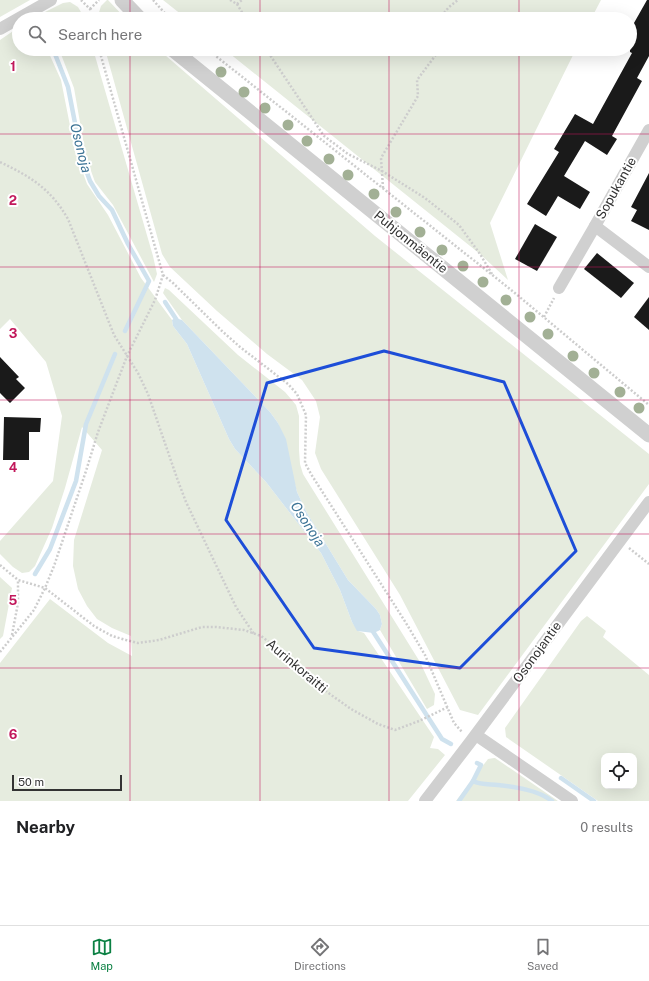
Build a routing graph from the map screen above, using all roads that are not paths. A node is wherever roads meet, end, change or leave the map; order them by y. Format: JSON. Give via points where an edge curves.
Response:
{"nodes":[{"id":1,"x":51,"y":0,"type":"edge"},
{"id":2,"x":122,"y":0,"type":"edge"},
{"id":3,"x":30,"y":12,"type":"edge"},
{"id":4,"x":133,"y":12,"type":"edge"},
{"id":5,"x":12,"y":22,"type":"edge"},
{"id":6,"x":0,"y":29,"type":"edge"},
{"id":7,"x":181,"y":56,"type":"edge"},
{"id":8,"x":649,"y":130,"type":"edge"},
{"id":9,"x":595,"y":226,"type":"junction"},
{"id":10,"x":649,"y":267,"type":"edge"},
{"id":11,"x":559,"y":288,"type":"road end"},
{"id":12,"x":649,"y":435,"type":"edge"},
{"id":13,"x":649,"y":502,"type":"edge"},
{"id":14,"x":474,"y":738,"type":"junction"},
{"id":15,"x":425,"y":801,"type":"edge"},
{"id":16,"x":572,"y":801,"type":"edge"}],
"edges":[{"from":1,"to":3,"type":"street"},
{"from":2,"to":4,"type":"street"},
{"from":5,"to":6,"type":"street"},
{"from":7,"to":12,"type":"street","name":"Puhjonmäentie"},
{"from":8,"to":9,"type":"street","name":"Sopukantie"},
{"from":9,"to":10,"type":"street","name":"Sopukantie"},
{"from":9,"to":11,"type":"street","name":"Sopukantie"},
{"from":13,"to":14,"type":"street","name":"Osonojantie"},
{"from":14,"to":15,"type":"street","name":"Osonojantie"},
{"from":14,"to":16,"type":"street"}]}
